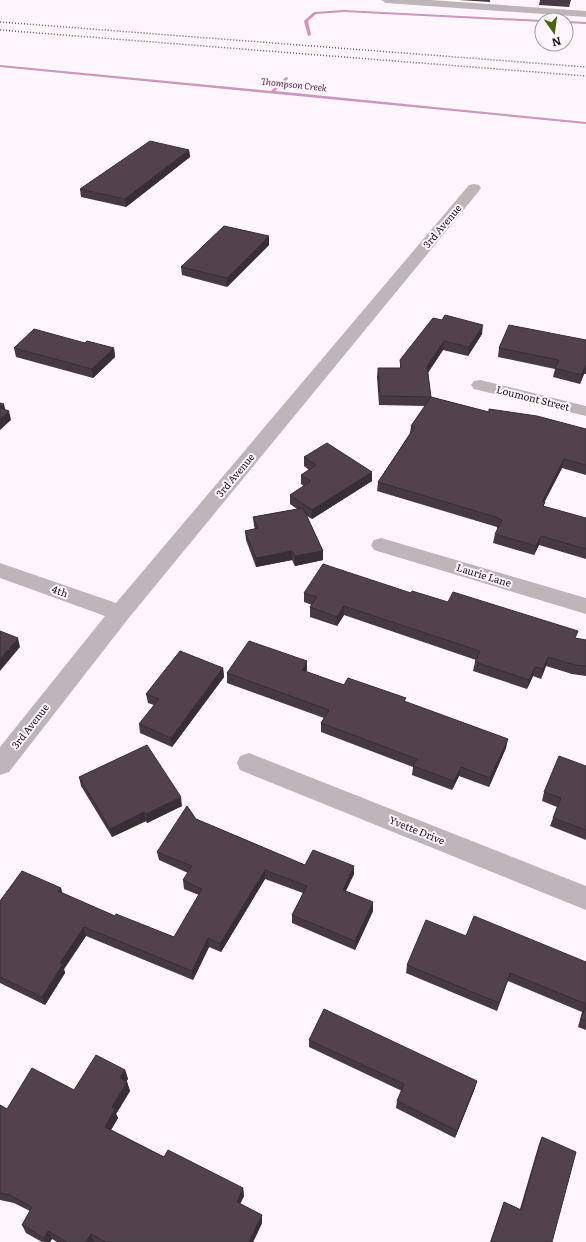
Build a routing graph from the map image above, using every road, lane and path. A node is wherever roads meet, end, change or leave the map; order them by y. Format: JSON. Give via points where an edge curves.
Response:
{"nodes":[{"id":1,"x":386,"y":0,"type":"edge"},
{"id":2,"x":503,"y":4,"type":"edge"},
{"id":3,"x":586,"y":14,"type":"edge"},
{"id":4,"x":474,"y":188,"type":"dead end"},
{"id":5,"x":480,"y":385,"type":"dead end"},
{"id":6,"x":586,"y":411,"type":"edge"},
{"id":7,"x":381,"y":545,"type":"dead end"},
{"id":8,"x":0,"y":570,"type":"edge"},
{"id":9,"x":586,"y":606,"type":"edge"},
{"id":10,"x":120,"y":613,"type":"junction"},
{"id":11,"x":249,"y":763,"type":"dead end"},
{"id":12,"x":0,"y":765,"type":"edge"},
{"id":13,"x":586,"y":898,"type":"edge"}],
"edges":[{"from":1,"to":2,"type":"street"},
{"from":2,"to":3,"type":"street"},
{"from":4,"to":10,"type":"street","name":"3rd Avenue"},
{"from":5,"to":6,"type":"street","name":"Loumont Street"},
{"from":7,"to":9,"type":"street","name":"Laurie Lane"},
{"from":8,"to":10,"type":"street","name":"4th"},
{"from":10,"to":12,"type":"street","name":"3rd Avenue"},
{"from":11,"to":13,"type":"street","name":"Yvette Drive"}]}
